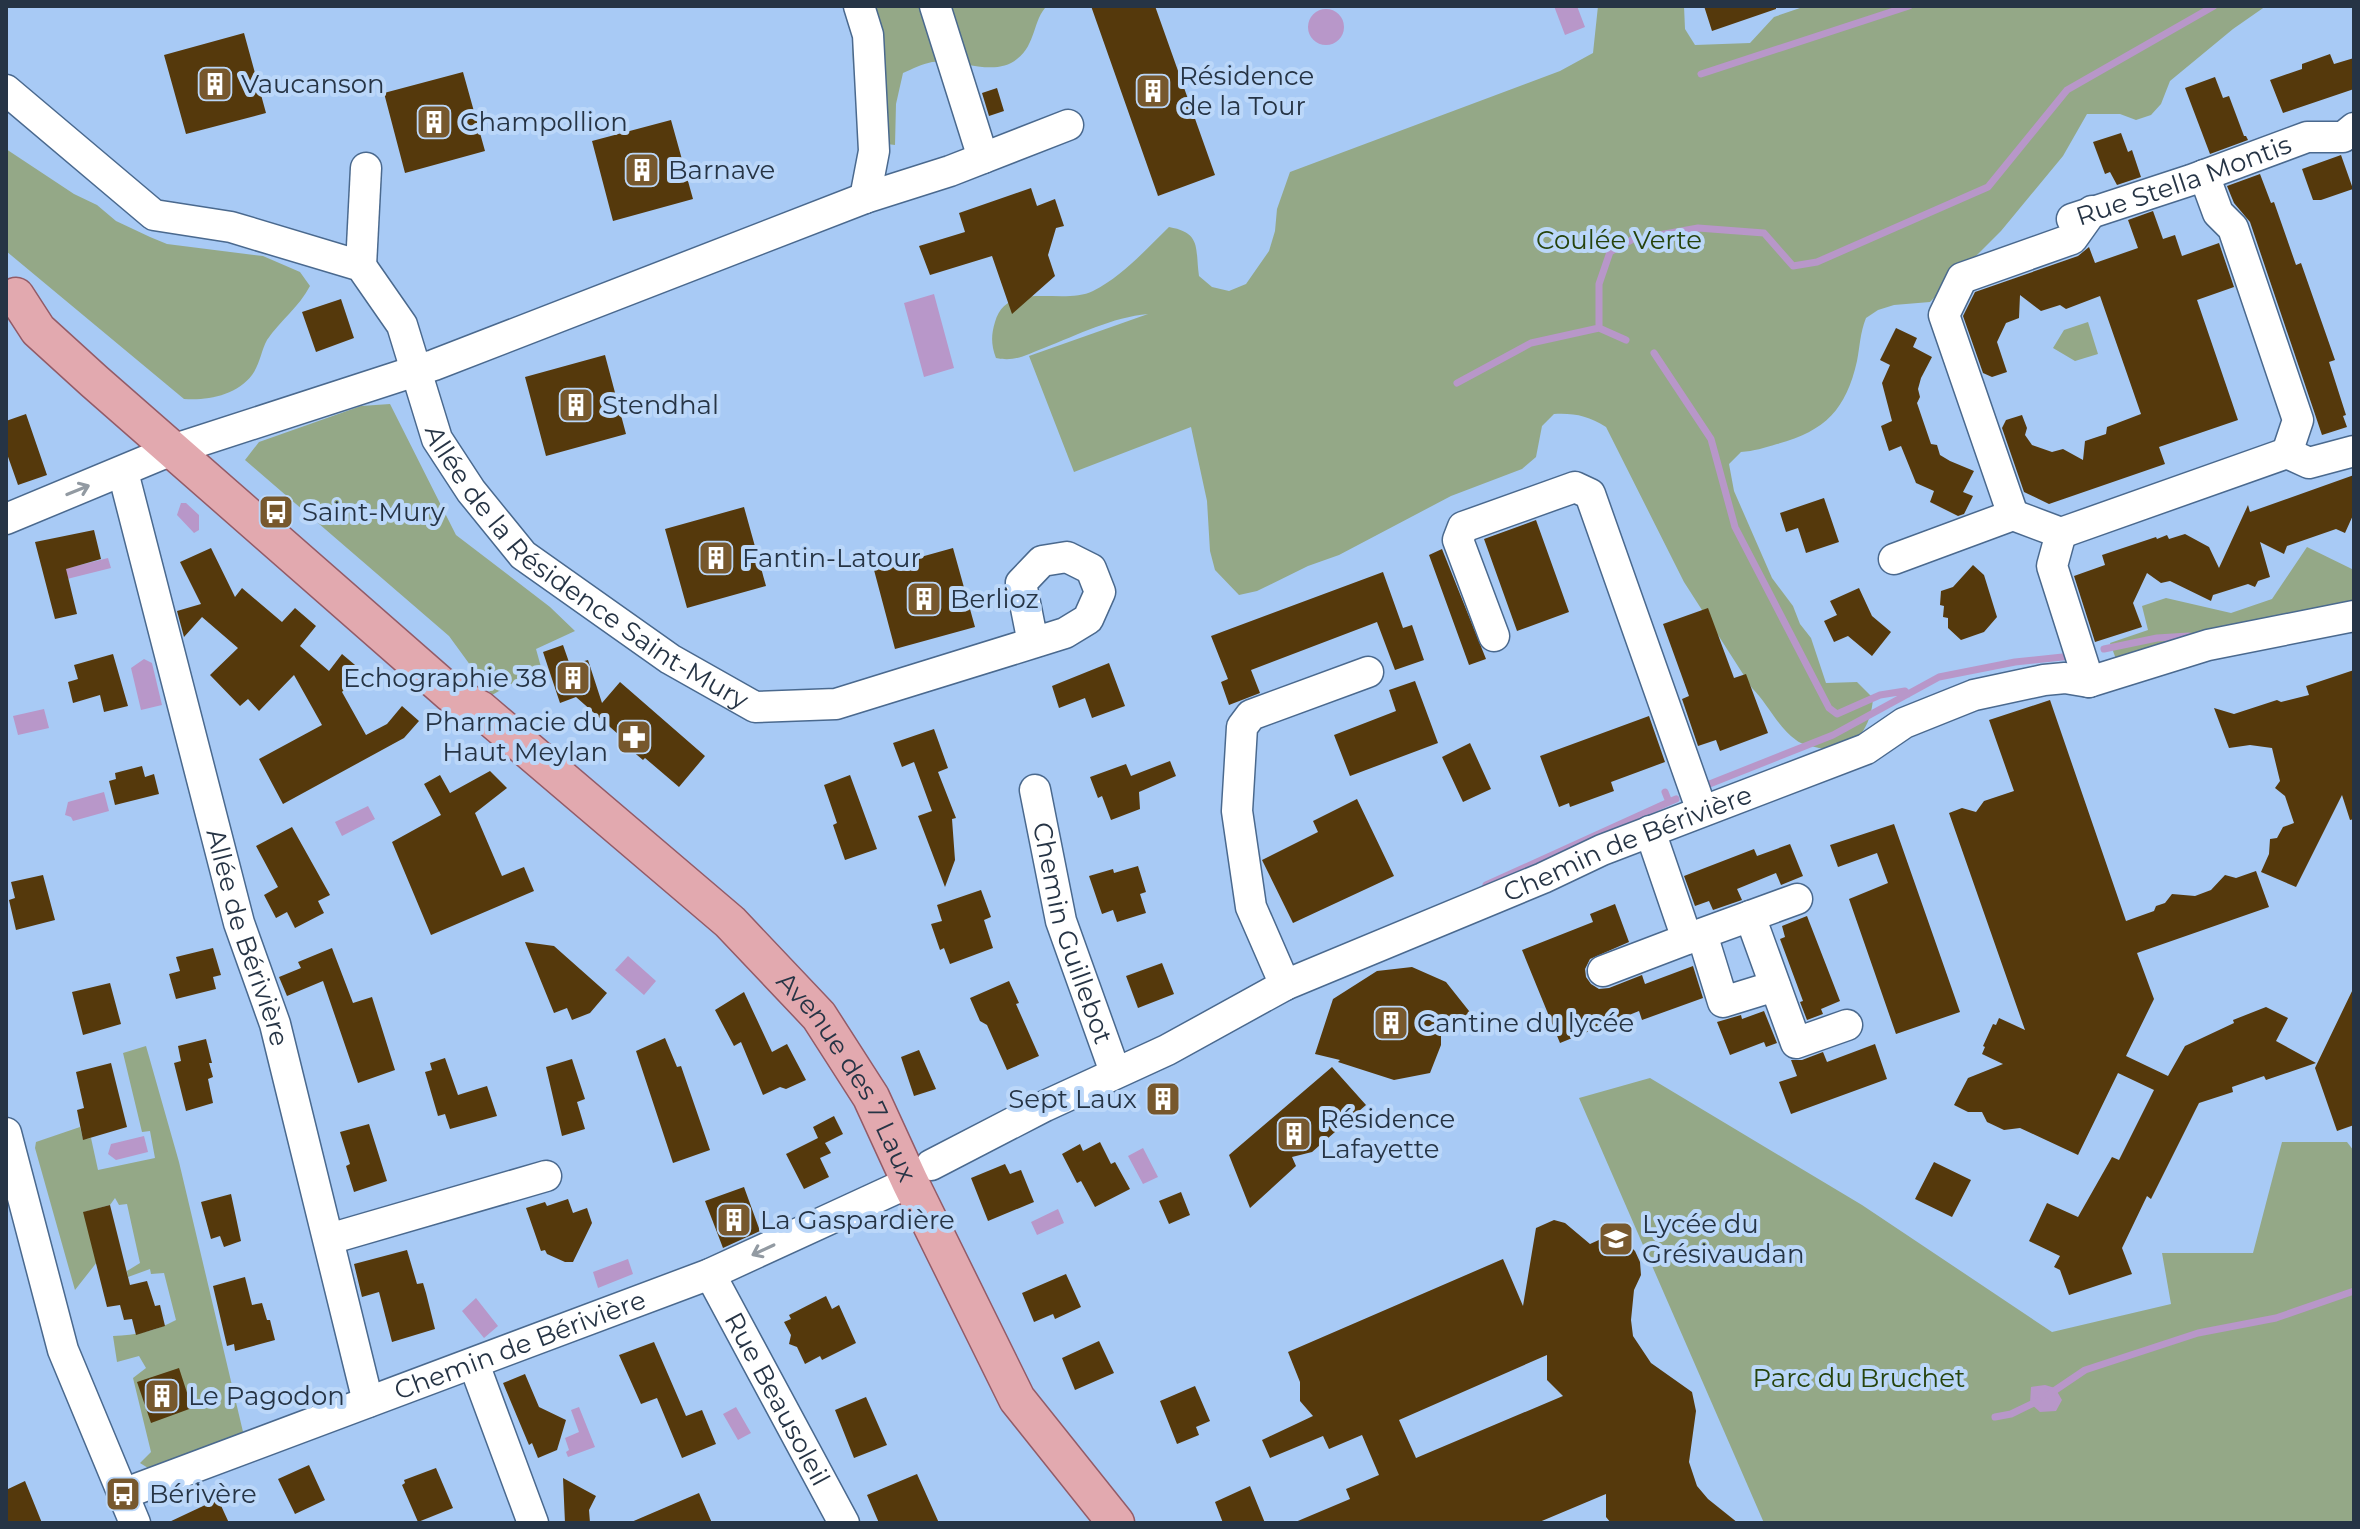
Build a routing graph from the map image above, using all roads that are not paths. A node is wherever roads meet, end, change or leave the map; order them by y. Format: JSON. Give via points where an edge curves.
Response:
{"nodes":[{"id":1,"x":859,"y":6,"type":"edge"},
{"id":2,"x":935,"y":6,"type":"edge"},
{"id":3,"x":6,"y":90,"type":"edge"},
{"id":4,"x":2354,"y":112,"type":"edge"},
{"id":5,"x":1068,"y":125,"type":"dead end"},
{"id":6,"x":2354,"y":128,"type":"edge"},
{"id":7,"x":2307,"y":137,"type":"junction"},
{"id":8,"x":983,"y":158,"type":"junction"},
{"id":9,"x":366,"y":168,"type":"dead end"},
{"id":10,"x":2204,"y":175,"type":"junction"},
{"id":11,"x":865,"y":198,"type":"junction"},
{"id":12,"x":2092,"y":211,"type":"junction"},
{"id":13,"x":2059,"y":224,"type":"dead end"},
{"id":14,"x":361,"y":266,"type":"junction"},
{"id":15,"x":11,"y":292,"type":"edge"},
{"id":16,"x":418,"y":370,"type":"junction"},
{"id":17,"x":183,"y":446,"type":"junction"},
{"id":18,"x":2354,"y":451,"type":"edge"},
{"id":19,"x":2287,"y":453,"type":"junction"},
{"id":20,"x":123,"y":472,"type":"junction"},
{"id":21,"x":2013,"y":515,"type":"junction"},
{"id":22,"x":6,"y":519,"type":"edge"},
{"id":23,"x":2061,"y":533,"type":"junction"},
{"id":24,"x":1894,"y":559,"type":"dead end"},
{"id":25,"x":2354,"y":616,"type":"edge"},
{"id":26,"x":1494,"y":636,"type":"dead end"},
{"id":27,"x":1033,"y":643,"type":"dead end"},
{"id":28,"x":1368,"y":672,"type":"dead end"},
{"id":29,"x":2089,"y":682,"type":"junction"},
{"id":30,"x":1035,"y":790,"type":"dead end"},
{"id":31,"x":1702,"y":811,"type":"junction"},
{"id":32,"x":1650,"y":831,"type":"junction"},
{"id":33,"x":1797,"y":899,"type":"dead end"},
{"id":34,"x":1750,"y":916,"type":"junction"},
{"id":35,"x":1694,"y":937,"type":"junction"},
{"id":36,"x":1603,"y":971,"type":"dead end"},
{"id":37,"x":1285,"y":985,"type":"junction"},
{"id":38,"x":1775,"y":986,"type":"junction"},
{"id":39,"x":1847,"y":1025,"type":"dead end"},
{"id":40,"x":1115,"y":1072,"type":"junction"},
{"id":41,"x":6,"y":1133,"type":"edge"},
{"id":42,"x":920,"y":1173,"type":"junction"},
{"id":43,"x":546,"y":1176,"type":"dead end"},
{"id":44,"x":329,"y":1239,"type":"junction"},
{"id":45,"x":710,"y":1274,"type":"junction"},
{"id":46,"x":474,"y":1364,"type":"junction"},
{"id":47,"x":368,"y":1402,"type":"junction"},
{"id":48,"x":123,"y":1494,"type":"junction"},
{"id":49,"x":135,"y":1523,"type":"edge"},
{"id":50,"x":533,"y":1523,"type":"edge"},
{"id":51,"x":844,"y":1523,"type":"edge"},
{"id":52,"x":1116,"y":1523,"type":"edge"}],
"edges":[{"from":1,"to":11,"type":"street","via":[[868,35],[874,151]]},
{"from":2,"to":8,"type":"street"},
{"from":3,"to":14,"type":"street","via":[[154,215],[231,227]]},
{"from":4,"to":7,"type":"street","name":"Rue Stella Montis","via":[[2335,113]]},
{"from":5,"to":8,"type":"street"},
{"from":6,"to":7,"type":"street","name":"Rue Stella Montis","via":[[2343,137]]},
{"from":7,"to":10,"type":"street","name":"Rue Stella Montis"},
{"from":8,"to":11,"type":"street"},
{"from":9,"to":14,"type":"street"},
{"from":10,"to":12,"type":"street","name":"Rue Stella Montis"},
{"from":10,"to":19,"type":"street","via":[[2218,213],[2233,228],[2298,420]]},
{"from":11,"to":16,"type":"street"},
{"from":12,"to":13,"type":"street","name":"Rue Stella Montis"},
{"from":12,"to":21,"type":"street","via":[[2072,239],[1962,278],[1944,315]]},
{"from":14,"to":16,"type":"street","name":"Allée de la Résidence Saint-Mury","via":[[402,325]]},
{"from":15,"to":17,"type":"main road","name":"Avenue des 7 Laux","via":[[38,330]]},
{"from":16,"to":17,"type":"street"},
{"from":16,"to":27,"type":"street","name":"Allée de la Résidence Saint-Mury","via":[[437,439],[523,555],[670,659],[755,707],[836,704]]},
{"from":17,"to":20,"type":"street"},
{"from":17,"to":42,"type":"main road","name":"Avenue des 7 Laux","via":[[451,694],[480,709],[730,922],[819,1016]]},
{"from":18,"to":19,"type":"street","via":[[2309,463]]},
{"from":19,"to":23,"type":"street"},
{"from":22,"to":20,"type":"street","one_way":true},
{"from":20,"to":44,"type":"street","name":"Allée de Bérivière","via":[[239,923],[275,1024]]},
{"from":21,"to":23,"type":"street"},
{"from":21,"to":24,"type":"street"},
{"from":23,"to":29,"type":"street","via":[[2052,566]]},
{"from":25,"to":29,"type":"street","name":"Chemin de Bérivière","via":[[2208,645]]},
{"from":26,"to":31,"type":"street","via":[[1458,540],[1463,527],[1575,487],[1590,494]]},
{"from":28,"to":37,"type":"street","via":[[1251,715],[1242,727],[1237,811],[1251,907]]},
{"from":29,"to":31,"type":"street","name":"Chemin de Bérivière","via":[[2044,680],[1974,695],[1904,723],[1866,749]]},
{"from":30,"to":40,"type":"street","name":"Chemin Guillebot","via":[[1061,921]]},
{"from":31,"to":32,"type":"street","name":"Chemin de Bérivière"},
{"from":32,"to":35,"type":"street"},
{"from":32,"to":37,"type":"street","name":"Chemin de Bérivière"},
{"from":33,"to":34,"type":"street"},
{"from":34,"to":35,"type":"street"},
{"from":34,"to":38,"type":"street"},
{"from":35,"to":36,"type":"street"},
{"from":35,"to":38,"type":"street","via":[[1723,1002]]},
{"from":37,"to":40,"type":"street","name":"Chemin de Bérivière","via":[[1167,1050]]},
{"from":38,"to":39,"type":"street","via":[[1796,1043]]},
{"from":40,"to":42,"type":"street","name":"Chemin de Bérivière"},
{"from":41,"to":48,"type":"street","via":[[63,1350]]},
{"from":42,"to":45,"type":"street","name":"Chemin de Bérivière","one_way":true},
{"from":42,"to":52,"type":"main road","name":"Avenue des 7 Laux","via":[[1017,1399]]},
{"from":43,"to":44,"type":"street"},
{"from":44,"to":47,"type":"street","name":"Allée de Bérivière"},
{"from":45,"to":46,"type":"street","name":"Chemin de Bérivière"},
{"from":45,"to":51,"type":"street","name":"Rue Beausoleil"},
{"from":46,"to":47,"type":"street","name":"Chemin de Bérivière"},
{"from":46,"to":50,"type":"street"},
{"from":47,"to":48,"type":"street","name":"Chemin de Bérivière"},
{"from":48,"to":49,"type":"street"}]}
